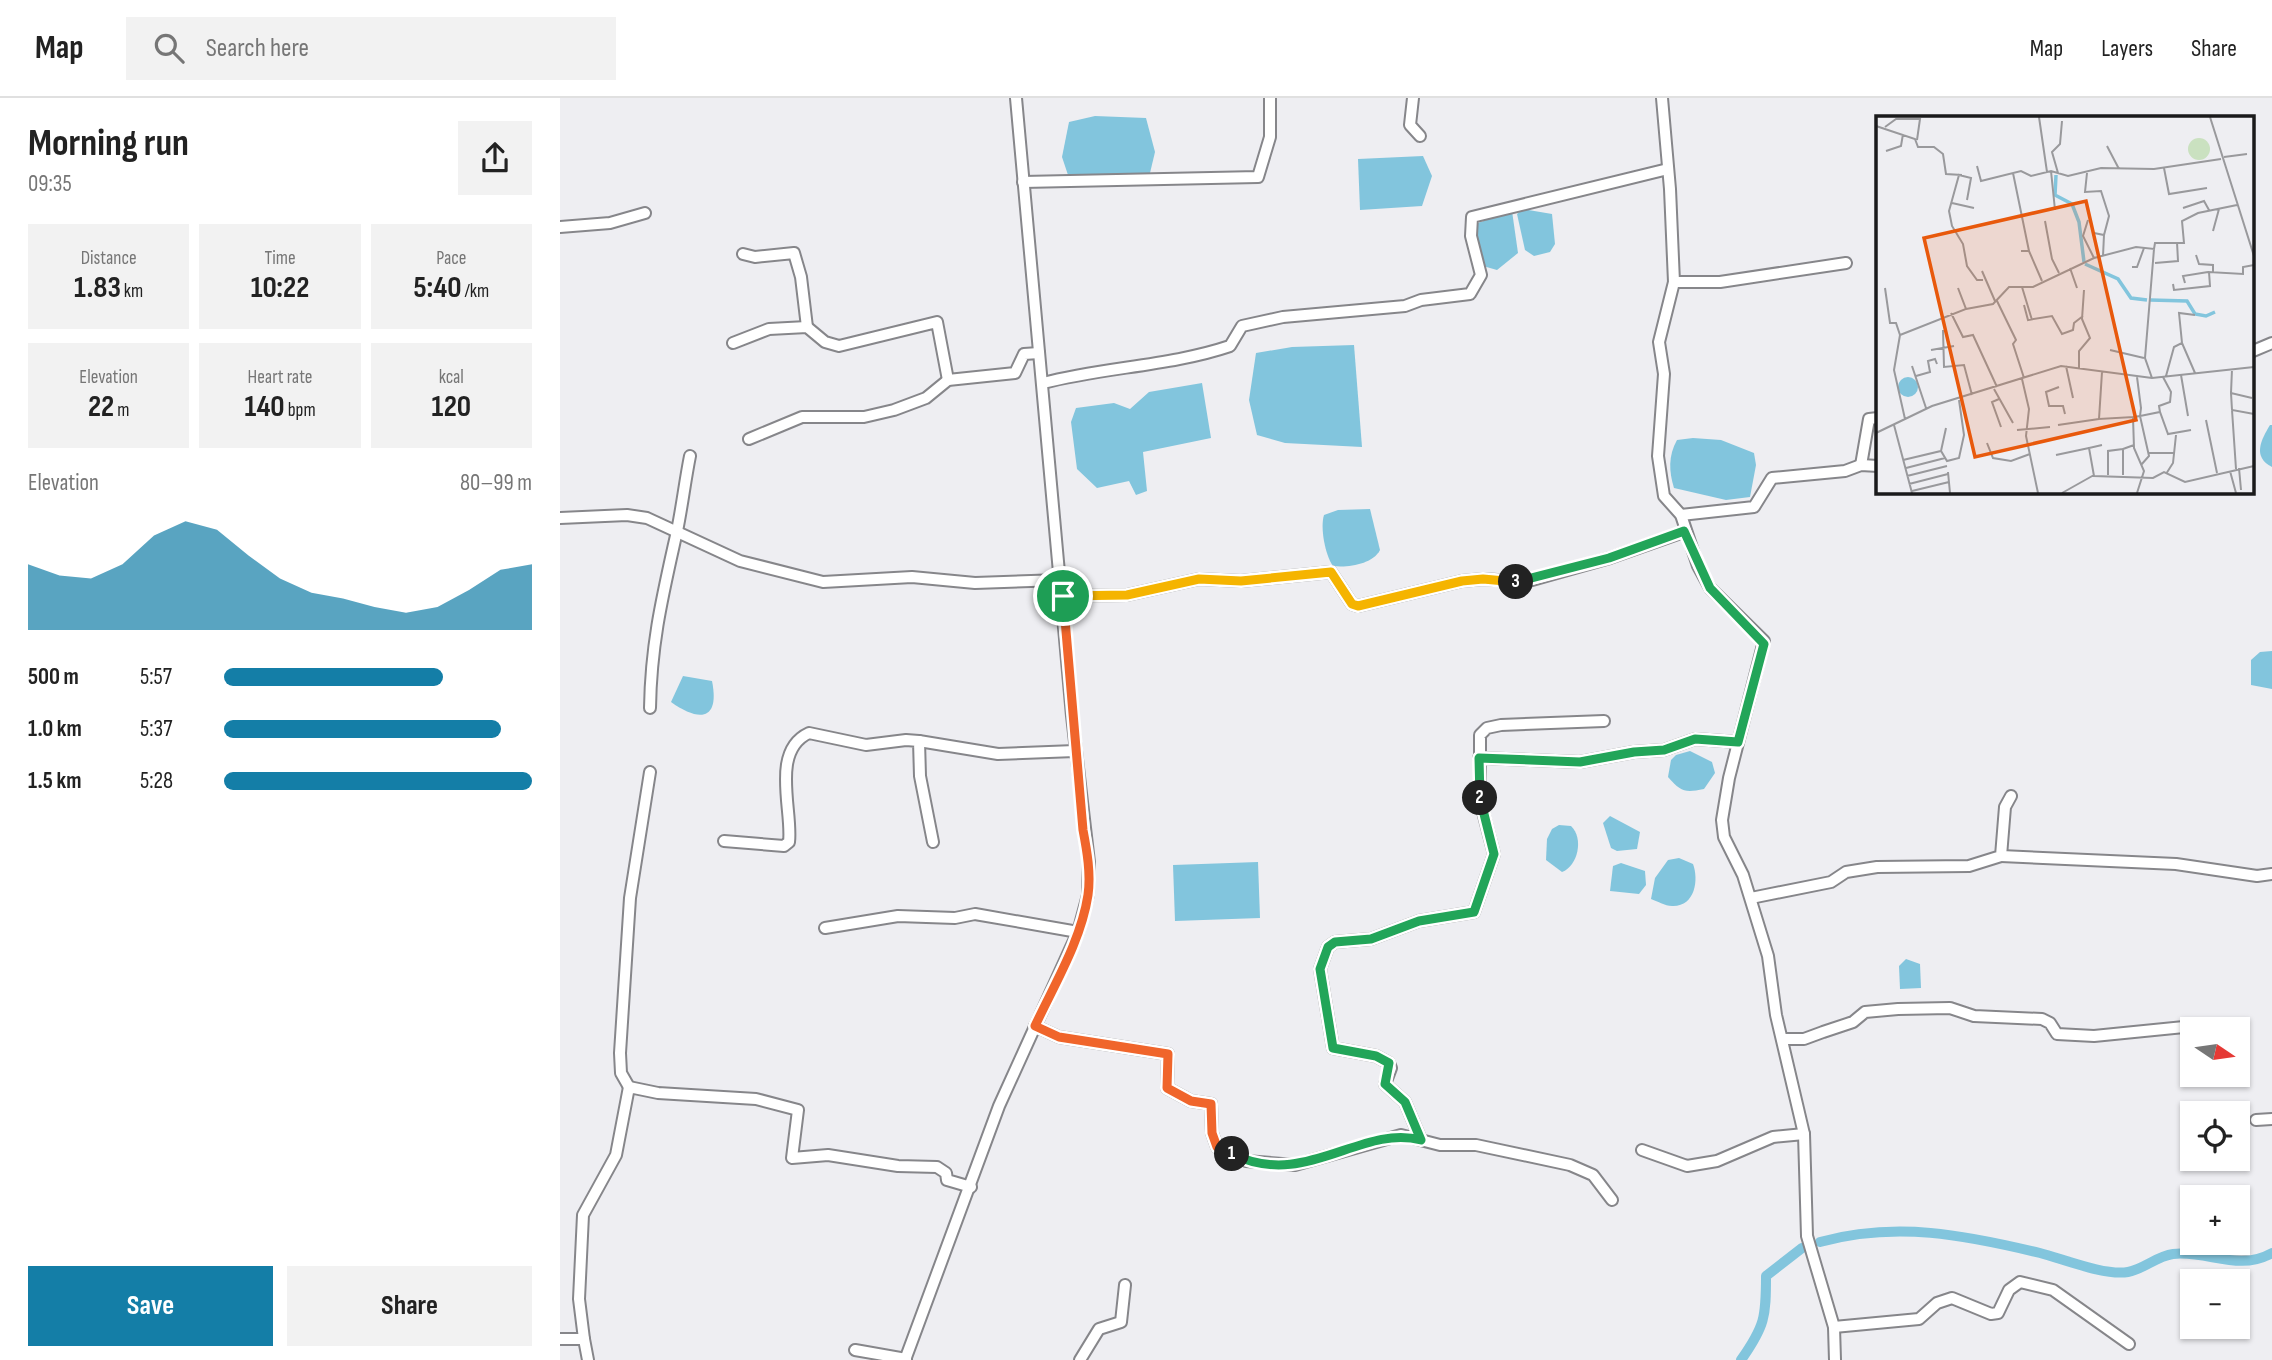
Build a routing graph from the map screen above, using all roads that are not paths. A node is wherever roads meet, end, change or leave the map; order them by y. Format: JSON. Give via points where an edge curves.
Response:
{"nodes":[{"id":1,"x":1016,"y":98,"type":"edge"},
{"id":2,"x":1270,"y":98,"type":"edge"},
{"id":3,"x":1413,"y":98,"type":"edge"},
{"id":4,"x":1661,"y":98,"type":"edge"},
{"id":5,"x":1420,"y":136,"type":"dead end"},
{"id":6,"x":1668,"y":169,"type":"junction"},
{"id":7,"x":1023,"y":182,"type":"junction"},
{"id":8,"x":645,"y":213,"type":"dead end"},
{"id":9,"x":560,"y":227,"type":"edge"},
{"id":10,"x":743,"y":254,"type":"dead end"},
{"id":11,"x":1846,"y":263,"type":"dead end"},
{"id":12,"x":1674,"y":282,"type":"junction"},
{"id":13,"x":807,"y":327,"type":"junction"},
{"id":14,"x":2272,"y":342,"type":"edge"},
{"id":15,"x":733,"y":343,"type":"dead end"},
{"id":16,"x":2254,"y":351,"type":"edge"},
{"id":17,"x":1039,"y":354,"type":"junction"},
{"id":18,"x":948,"y":380,"type":"junction"},
{"id":19,"x":1043,"y":383,"type":"junction"},
{"id":20,"x":1876,"y":418,"type":"edge"},
{"id":21,"x":748,"y":439,"type":"dead end"},
{"id":22,"x":691,"y":456,"type":"dead end"},
{"id":23,"x":1861,"y":465,"type":"junction"},
{"id":24,"x":1876,"y":466,"type":"edge"},
{"id":25,"x":1681,"y":515,"type":"junction"},
{"id":26,"x":560,"y":519,"type":"edge"},
{"id":27,"x":677,"y":530,"type":"junction"},
{"id":28,"x":1684,"y":531,"type":"junction"},
{"id":29,"x":1061,"y":580,"type":"junction"},
{"id":30,"x":1063,"y":596,"type":"junction"},
{"id":31,"x":650,"y":708,"type":"dead end"},
{"id":32,"x":1605,"y":720,"type":"dead end"},
{"id":33,"x":919,"y":741,"type":"junction"},
{"id":34,"x":1738,"y":742,"type":"junction"},
{"id":35,"x":1075,"y":751,"type":"junction"},
{"id":36,"x":1479,"y":758,"type":"junction"},
{"id":37,"x":650,"y":772,"type":"dead end"},
{"id":38,"x":2011,"y":796,"type":"dead end"},
{"id":39,"x":724,"y":841,"type":"dead end"},
{"id":40,"x":933,"y":842,"type":"dead end"},
{"id":41,"x":2001,"y":856,"type":"junction"},
{"id":42,"x":2272,"y":874,"type":"edge"},
{"id":43,"x":1751,"y":898,"type":"junction"},
{"id":44,"x":825,"y":928,"type":"dead end"},
{"id":45,"x":1078,"y":932,"type":"junction"},
{"id":46,"x":1035,"y":1026,"type":"junction"},
{"id":47,"x":2180,"y":1027,"type":"edge"},
{"id":48,"x":1783,"y":1040,"type":"junction"},
{"id":49,"x":629,"y":1087,"type":"junction"},
{"id":50,"x":2256,"y":1119,"type":"dead end"},
{"id":51,"x":2272,"y":1119,"type":"edge"},
{"id":52,"x":1804,"y":1134,"type":"junction"},
{"id":53,"x":1421,"y":1140,"type":"junction"},
{"id":54,"x":1642,"y":1150,"type":"dead end"},
{"id":55,"x":971,"y":1186,"type":"junction"},
{"id":56,"x":1612,"y":1200,"type":"dead end"},
{"id":57,"x":1125,"y":1285,"type":"dead end"},
{"id":58,"x":1834,"y":1327,"type":"junction"},
{"id":59,"x":560,"y":1339,"type":"edge"},
{"id":60,"x":584,"y":1339,"type":"junction"},
{"id":61,"x":2129,"y":1344,"type":"dead end"},
{"id":62,"x":855,"y":1350,"type":"dead end"},
{"id":63,"x":588,"y":1360,"type":"edge"},
{"id":64,"x":905,"y":1360,"type":"edge"},
{"id":65,"x":1080,"y":1360,"type":"edge"},
{"id":66,"x":1835,"y":1360,"type":"edge"}],
"edges":[{"from":1,"to":7,"type":"street"},
{"from":2,"to":7,"type":"street","via":[[1270,137],[1258,177]]},
{"from":3,"to":5,"type":"street","via":[[1410,125]]},
{"from":4,"to":6,"type":"street"},
{"from":6,"to":12,"type":"street"},
{"from":6,"to":19,"type":"street","via":[[1472,218],[1471,236],[1481,275],[1470,294],[1405,306],[1283,317],[1242,326],[1230,346],[1209,353]]},
{"from":7,"to":17,"type":"street"},
{"from":8,"to":9,"type":"street","via":[[610,223]]},
{"from":10,"to":13,"type":"street","via":[[794,253]]},
{"from":11,"to":12,"type":"street","via":[[1720,282]]},
{"from":12,"to":25,"type":"street","via":[[1660,342],[1664,374],[1658,456],[1664,496]]},
{"from":13,"to":15,"type":"street","via":[[769,329]]},
{"from":13,"to":18,"type":"street","via":[[825,342],[839,346],[937,322]]},
{"from":14,"to":16,"type":"street"},
{"from":17,"to":18,"type":"street","via":[[1024,354],[1015,373]]},
{"from":17,"to":19,"type":"street"},
{"from":18,"to":21,"type":"street","via":[[926,398],[894,410],[864,417],[802,417]]},
{"from":19,"to":29,"type":"street"},
{"from":20,"to":23,"type":"street","via":[[1870,419]]},
{"from":22,"to":27,"type":"street"},
{"from":23,"to":24,"type":"street"},
{"from":23,"to":25,"type":"street","via":[[1772,478],[1754,507]]},
{"from":25,"to":28,"type":"street"},
{"from":26,"to":27,"type":"street","via":[[626,515]]},
{"from":27,"to":29,"type":"street","via":[[740,561],[823,582],[912,577],[975,583]]},
{"from":27,"to":31,"type":"street","via":[[658,608]]},
{"from":28,"to":30,"type":"street","via":[[1525,582],[1462,581],[1358,606],[1331,572],[1241,581],[1199,579],[1127,595]]},
{"from":28,"to":34,"type":"street","via":[[1710,588],[1764,641]]},
{"from":29,"to":30,"type":"street"},
{"from":30,"to":35,"type":"street"},
{"from":32,"to":36,"type":"street","via":[[1487,728],[1480,735]]},
{"from":33,"to":35,"type":"street","via":[[998,754]]},
{"from":33,"to":39,"type":"street","via":[[866,745],[829,735],[801,737],[789,761],[785,786],[789,842],[785,846]]},
{"from":33,"to":40,"type":"street","via":[[920,776]]},
{"from":34,"to":36,"type":"street","via":[[1695,739],[1664,750],[1580,762]]},
{"from":34,"to":43,"type":"street","via":[[1722,820],[1724,837]]},
{"from":35,"to":45,"type":"street","via":[[1089,862],[1088,895]]},
{"from":36,"to":53,"type":"street","via":[[1480,800],[1494,854],[1474,912],[1419,921],[1371,939],[1335,942],[1321,962],[1333,1048],[1389,1063],[1385,1084],[1405,1102]]},
{"from":37,"to":49,"type":"street","via":[[630,898],[620,1053],[621,1073]]},
{"from":38,"to":41,"type":"street","via":[[2004,816]]},
{"from":41,"to":42,"type":"street"},
{"from":41,"to":43,"type":"street","via":[[1969,866],[1846,872],[1831,881]]},
{"from":43,"to":48,"type":"street","via":[[1768,956]]},
{"from":44,"to":45,"type":"street","via":[[877,918],[975,914]]},
{"from":45,"to":46,"type":"street"},
{"from":46,"to":53,"type":"street","via":[[1059,1037],[1168,1054],[1169,1090],[1211,1104],[1217,1147],[1246,1161],[1295,1165],[1402,1135]]},
{"from":46,"to":55,"type":"street","via":[[999,1106]]},
{"from":47,"to":48,"type":"street","via":[[2082,1036],[2057,1034],[2042,1019],[1974,1016],[1950,1008],[1898,1009],[1865,1012],[1823,1032]]},
{"from":48,"to":52,"type":"street"},
{"from":49,"to":55,"type":"street","via":[[756,1099],[798,1110],[792,1158],[828,1155],[937,1167],[947,1180]]},
{"from":49,"to":60,"type":"street","via":[[616,1155],[583,1215],[579,1300]]},
{"from":50,"to":51,"type":"street"},
{"from":52,"to":54,"type":"street","via":[[1773,1137],[1717,1161],[1687,1166]]},
{"from":52,"to":58,"type":"street","via":[[1807,1236]]},
{"from":53,"to":56,"type":"street","via":[[1440,1146],[1476,1145],[1570,1165],[1593,1175]]},
{"from":55,"to":64,"type":"street"},
{"from":57,"to":65,"type":"street","via":[[1121,1322],[1099,1329]]},
{"from":58,"to":61,"type":"street","via":[[1919,1319],[1937,1303],[1952,1298],[1997,1313],[2020,1282],[2053,1290]]},
{"from":58,"to":66,"type":"street"},
{"from":59,"to":60,"type":"street"},
{"from":60,"to":63,"type":"street"},
{"from":62,"to":64,"type":"street"}]}
